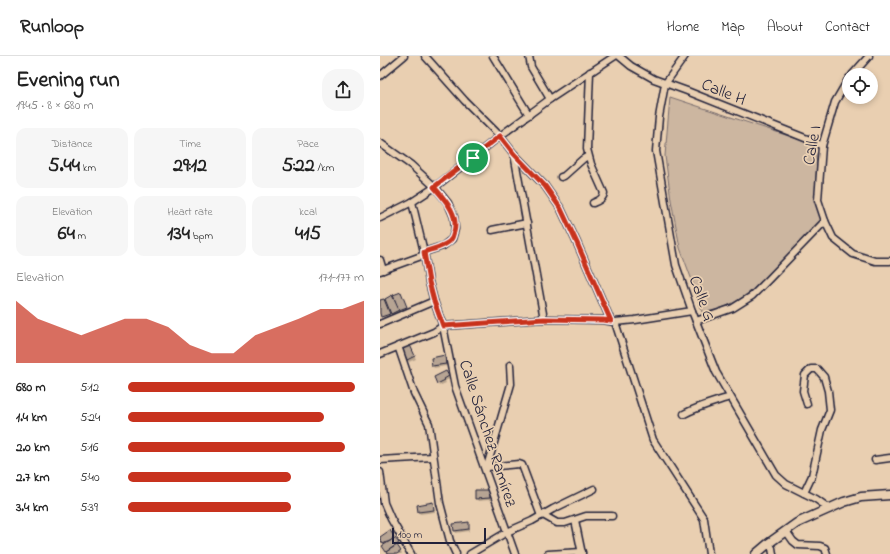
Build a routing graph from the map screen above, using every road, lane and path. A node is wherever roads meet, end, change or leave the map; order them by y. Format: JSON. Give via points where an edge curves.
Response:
{"nodes":[{"id":1,"x":404,"y":56,"type":"edge"},
{"id":2,"x":425,"y":56,"type":"edge"},
{"id":3,"x":493,"y":56,"type":"edge"},
{"id":4,"x":529,"y":56,"type":"edge"},
{"id":5,"x":614,"y":56,"type":"edge"},
{"id":6,"x":619,"y":56,"type":"edge"},
{"id":7,"x":685,"y":56,"type":"edge"},
{"id":8,"x":869,"y":56,"type":"edge"},
{"id":9,"x":858,"y":68,"type":"edge"},
{"id":10,"x":590,"y":72,"type":"junction"},
{"id":11,"x":380,"y":76,"type":"edge"},
{"id":12,"x":665,"y":84,"type":"junction"},
{"id":13,"x":842,"y":90,"type":"edge"},
{"id":14,"x":550,"y":99,"type":"junction"},
{"id":15,"x":529,"y":115,"type":"junction"},
{"id":16,"x":500,"y":136,"type":"junction"},
{"id":17,"x":380,"y":143,"type":"edge"},
{"id":18,"x":822,"y":146,"type":"junction"},
{"id":19,"x":514,"y":154,"type":"junction"},
{"id":20,"x":588,"y":156,"type":"junction"},
{"id":21,"x":561,"y":177,"type":"dead end"},
{"id":22,"x":434,"y":187,"type":"junction"},
{"id":23,"x":412,"y":202,"type":"junction"},
{"id":24,"x":593,"y":204,"type":"dead end"},
{"id":25,"x":380,"y":218,"type":"edge"},
{"id":26,"x":824,"y":221,"type":"junction"},
{"id":27,"x":527,"y":223,"type":"junction"},
{"id":28,"x":492,"y":230,"type":"dead end"},
{"id":29,"x":424,"y":254,"type":"junction"},
{"id":30,"x":380,"y":260,"type":"edge"},
{"id":31,"x":890,"y":261,"type":"edge"},
{"id":32,"x":382,"y":271,"type":"edge"},
{"id":33,"x":434,"y":301,"type":"junction"},
{"id":34,"x":692,"y":312,"type":"junction"},
{"id":35,"x":544,"y":319,"type":"junction"},
{"id":36,"x":613,"y":321,"type":"junction"},
{"id":37,"x":696,"y":322,"type":"junction"},
{"id":38,"x":380,"y":324,"type":"edge"},
{"id":39,"x":443,"y":326,"type":"junction"},
{"id":40,"x":398,"y":346,"type":"junction"},
{"id":41,"x":380,"y":354,"type":"edge"},
{"id":42,"x":510,"y":365,"type":"dead end"},
{"id":43,"x":730,"y":397,"type":"junction"},
{"id":44,"x":807,"y":404,"type":"dead end"},
{"id":45,"x":684,"y":414,"type":"dead end"},
{"id":46,"x":433,"y":457,"type":"junction"},
{"id":47,"x":890,"y":458,"type":"edge"},
{"id":48,"x":380,"y":460,"type":"edge"},
{"id":49,"x":875,"y":460,"type":"dead end"},
{"id":50,"x":486,"y":469,"type":"junction"},
{"id":51,"x":380,"y":472,"type":"edge"},
{"id":52,"x":594,"y":489,"type":"dead end"},
{"id":53,"x":804,"y":493,"type":"junction"},
{"id":54,"x":890,"y":495,"type":"edge"},
{"id":55,"x":830,"y":509,"type":"junction"},
{"id":56,"x":542,"y":515,"type":"junction"},
{"id":57,"x":612,"y":516,"type":"dead end"},
{"id":58,"x":574,"y":520,"type":"junction"},
{"id":59,"x":786,"y":531,"type":"junction"},
{"id":60,"x":507,"y":532,"type":"junction"},
{"id":61,"x":769,"y":543,"type":"junction"},
{"id":62,"x":582,"y":553,"type":"edge"},
{"id":63,"x":411,"y":554,"type":"edge"},
{"id":64,"x":456,"y":554,"type":"edge"},
{"id":65,"x":470,"y":554,"type":"edge"},
{"id":66,"x":515,"y":554,"type":"edge"},
{"id":67,"x":548,"y":554,"type":"edge"},
{"id":68,"x":709,"y":554,"type":"edge"},
{"id":69,"x":756,"y":554,"type":"edge"},
{"id":70,"x":773,"y":554,"type":"edge"},
{"id":71,"x":827,"y":554,"type":"edge"}],
"edges":[{"from":1,"to":11,"type":"street"},
{"from":2,"to":16,"type":"street"},
{"from":3,"to":15,"type":"street"},
{"from":4,"to":14,"type":"street","via":[[531,67]]},
{"from":5,"to":10,"type":"street"},
{"from":6,"to":12,"type":"street","name":"Calle H","via":[[631,66]]},
{"from":7,"to":12,"type":"street","name":"Calle G"},
{"from":8,"to":9,"type":"street"},
{"from":10,"to":14,"type":"street"},
{"from":10,"to":20,"type":"street","via":[[586,140]]},
{"from":12,"to":18,"type":"street","name":"Calle H"},
{"from":12,"to":34,"type":"street","name":"Calle G","via":[[656,151],[676,265]]},
{"from":13,"to":18,"type":"street","name":"Calle I","via":[[835,102]]},
{"from":14,"to":15,"type":"street"},
{"from":15,"to":16,"type":"street"},
{"from":16,"to":19,"type":"street"},
{"from":16,"to":22,"type":"street"},
{"from":17,"to":22,"type":"street","via":[[411,164]]},
{"from":18,"to":26,"type":"street","name":"Calle I","via":[[818,200]]},
{"from":19,"to":27,"type":"street"},
{"from":19,"to":36,"type":"street","via":[[545,186],[561,209]]},
{"from":20,"to":21,"type":"street"},
{"from":20,"to":24,"type":"street","via":[[604,193],[603,197]]},
{"from":22,"to":23,"type":"street"},
{"from":22,"to":29,"type":"street","via":[[448,203],[454,216],[455,228],[452,239]]},
{"from":23,"to":25,"type":"street"},
{"from":23,"to":29,"type":"street","name":"Calle Sánchez Ramírez"},
{"from":26,"to":31,"type":"street","name":"Calle I","via":[[832,238],[853,254],[875,261]]},
{"from":26,"to":37,"type":"street","via":[[752,296],[733,308]]},
{"from":27,"to":28,"type":"street"},
{"from":27,"to":35,"type":"street"},
{"from":29,"to":32,"type":"street"},
{"from":29,"to":33,"type":"street","name":"Calle Sánchez Ramírez"},
{"from":30,"to":32,"type":"street"},
{"from":33,"to":38,"type":"street"},
{"from":33,"to":39,"type":"street","name":"Calle Sánchez Ramírez"},
{"from":34,"to":36,"type":"street"},
{"from":34,"to":37,"type":"street","name":"Calle G"},
{"from":35,"to":36,"type":"street"},
{"from":35,"to":39,"type":"street"},
{"from":36,"to":68,"type":"street","via":[[653,440],[704,519]]},
{"from":37,"to":43,"type":"street","name":"Calle G","via":[[716,372]]},
{"from":39,"to":40,"type":"street"},
{"from":39,"to":50,"type":"street","name":"Calle Sánchez Ramírez","via":[[455,386]]},
{"from":40,"to":41,"type":"street"},
{"from":40,"to":46,"type":"street","via":[[428,424]]},
{"from":42,"to":50,"type":"street","via":[[511,384]]},
{"from":43,"to":45,"type":"street"},
{"from":43,"to":53,"type":"street","name":"Calle G","via":[[776,475],[786,484]]},
{"from":44,"to":53,"type":"street","via":[[803,391],[805,375],[811,369],[817,369],[824,377],[830,410],[822,430],[812,476]]},
{"from":46,"to":48,"type":"street"},
{"from":46,"to":64,"type":"street","via":[[440,503]]},
{"from":47,"to":49,"type":"street"},
{"from":50,"to":56,"type":"street","via":[[522,465]]},
{"from":50,"to":60,"type":"street","name":"Calle Sánchez Ramírez"},
{"from":51,"to":63,"type":"street","via":[[384,503]]},
{"from":52,"to":56,"type":"street"},
{"from":53,"to":55,"type":"street","name":"Calle G"},
{"from":54,"to":55,"type":"main road","via":[[861,497]]},
{"from":55,"to":59,"type":"main road","via":[[797,523]]},
{"from":56,"to":58,"type":"street","via":[[557,523]]},
{"from":56,"to":60,"type":"street"},
{"from":57,"to":58,"type":"street","via":[[586,516]]},
{"from":58,"to":62,"type":"street"},
{"from":59,"to":61,"type":"main road"},
{"from":59,"to":71,"type":"street","via":[[798,545],[820,546]]},
{"from":60,"to":65,"type":"street"},
{"from":60,"to":66,"type":"street","name":"Calle Sánchez Ramírez"},
{"from":61,"to":69,"type":"main road"},
{"from":61,"to":70,"type":"street"},
{"from":62,"to":67,"type":"street"}]}
